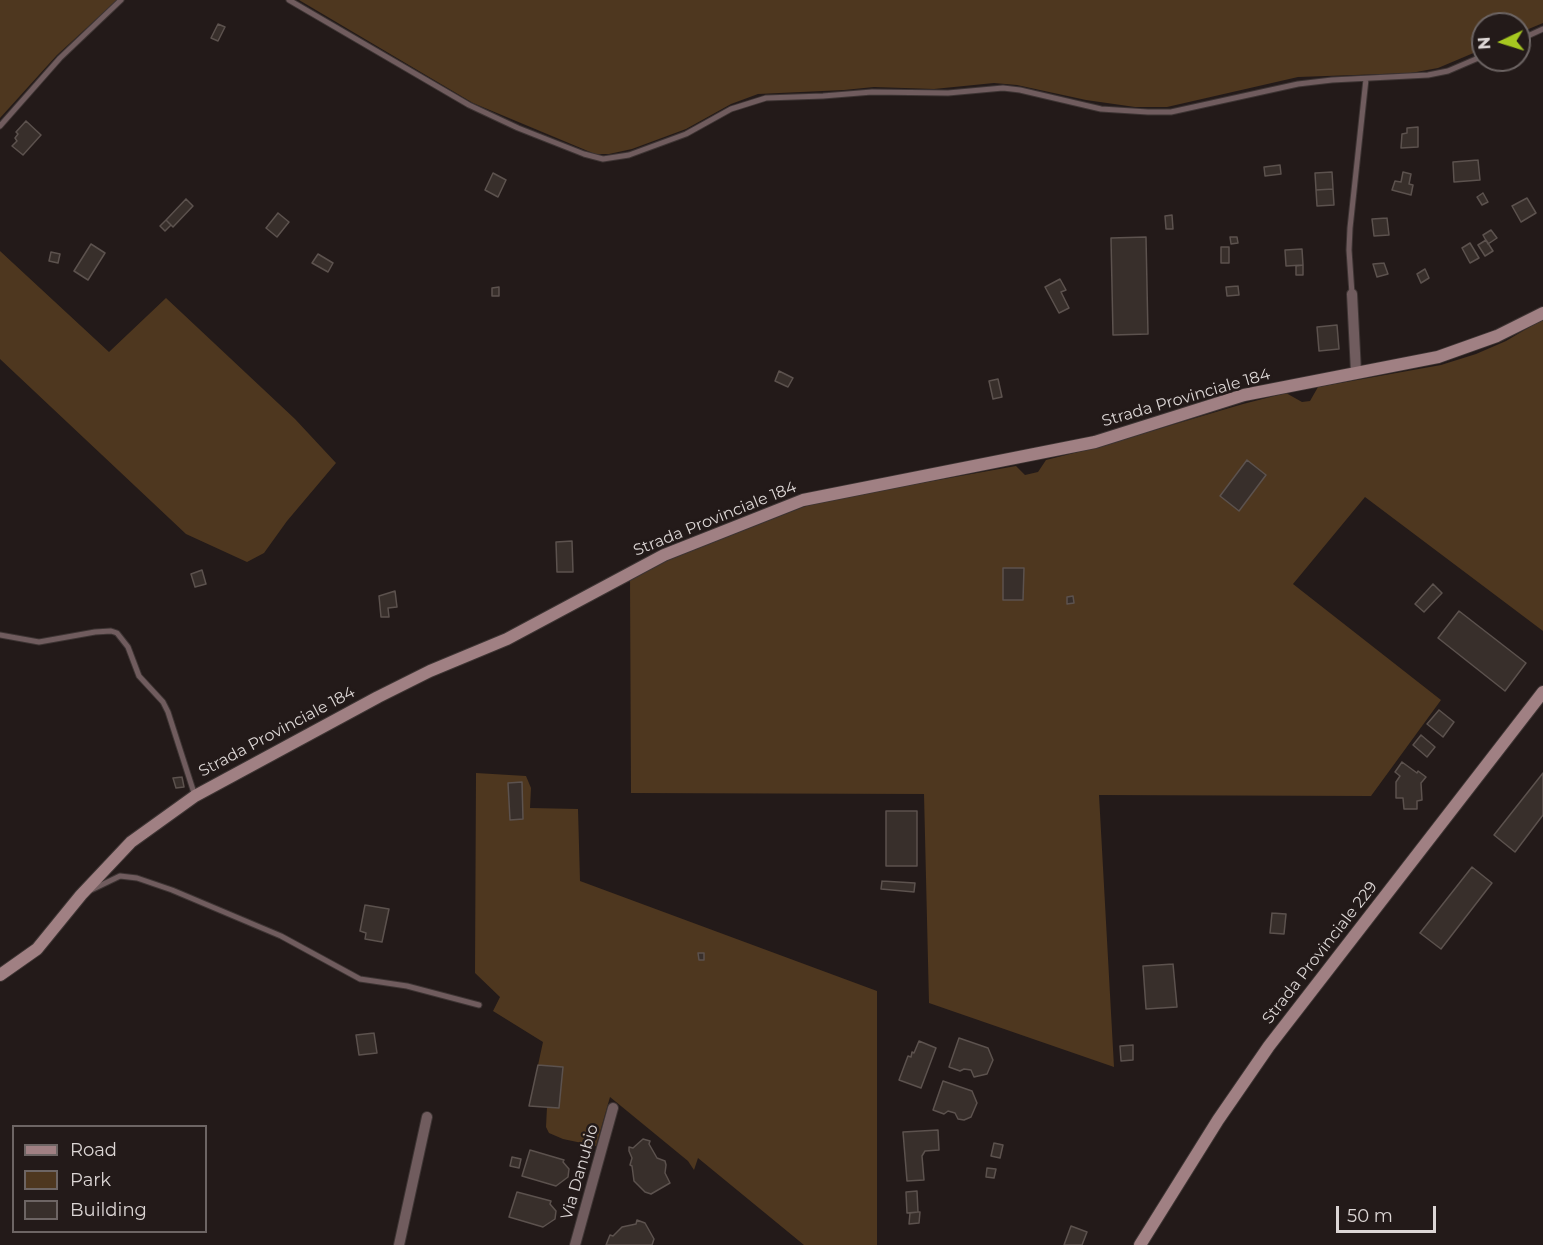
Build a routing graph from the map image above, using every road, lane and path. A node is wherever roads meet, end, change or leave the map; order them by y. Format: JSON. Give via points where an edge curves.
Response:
{"nodes":[{"id":1,"x":121,"y":0,"type":"edge"},
{"id":2,"x":289,"y":0,"type":"edge"},
{"id":3,"x":1471,"y":61,"type":"edge"},
{"id":4,"x":1366,"y":79,"type":"junction"},
{"id":5,"x":0,"y":126,"type":"edge"},
{"id":6,"x":1352,"y":294,"type":"joint"},
{"id":7,"x":1543,"y":313,"type":"edge"},
{"id":8,"x":1356,"y":372,"type":"junction"},
{"id":9,"x":0,"y":635,"type":"edge"},
{"id":10,"x":1543,"y":692,"type":"edge"},
{"id":11,"x":195,"y":796,"type":"junction"},
{"id":12,"x":81,"y":895,"type":"junction"},
{"id":13,"x":0,"y":975,"type":"edge"},
{"id":14,"x":479,"y":1005,"type":"dead end"},
{"id":15,"x":613,"y":1108,"type":"dead end"},
{"id":16,"x":427,"y":1117,"type":"dead end"},
{"id":17,"x":399,"y":1245,"type":"edge"},
{"id":18,"x":575,"y":1245,"type":"edge"},
{"id":19,"x":1140,"y":1245,"type":"edge"}],
"edges":[{"from":1,"to":5,"type":"lane","via":[[60,58]]},
{"from":2,"to":4,"type":"lane","via":[[469,105],[518,128],[603,159],[629,155],[686,134],[731,109],[766,98],[1003,88],[1101,109],[1171,112],[1298,84]]},
{"from":3,"to":4,"type":"lane","via":[[1428,75]]},
{"from":4,"to":6,"type":"lane","via":[[1350,228]]},
{"from":6,"to":8,"type":"street"},
{"from":7,"to":8,"type":"street","name":"Strada Provinciale 184","via":[[1468,348]]},
{"from":8,"to":11,"type":"street","name":"Strada Provinciale 184","via":[[1244,395],[1095,442],[822,495],[778,509],[664,555],[507,639],[378,696]]},
{"from":9,"to":11,"type":"lane","via":[[39,642],[95,632],[117,633],[128,647],[139,676],[168,712]]},
{"from":10,"to":19,"type":"street","name":"Strada Provinciale 229","via":[[1269,1046]]},
{"from":11,"to":12,"type":"street","name":"Strada Provinciale 184","via":[[131,842]]},
{"from":12,"to":13,"type":"street","name":"Strada Provinciale 184","via":[[37,949]]},
{"from":12,"to":14,"type":"lane","via":[[120,876],[137,878],[281,936],[360,979],[407,986]]},
{"from":15,"to":18,"type":"street","name":"Via Danubio"},
{"from":16,"to":17,"type":"street"}]}
